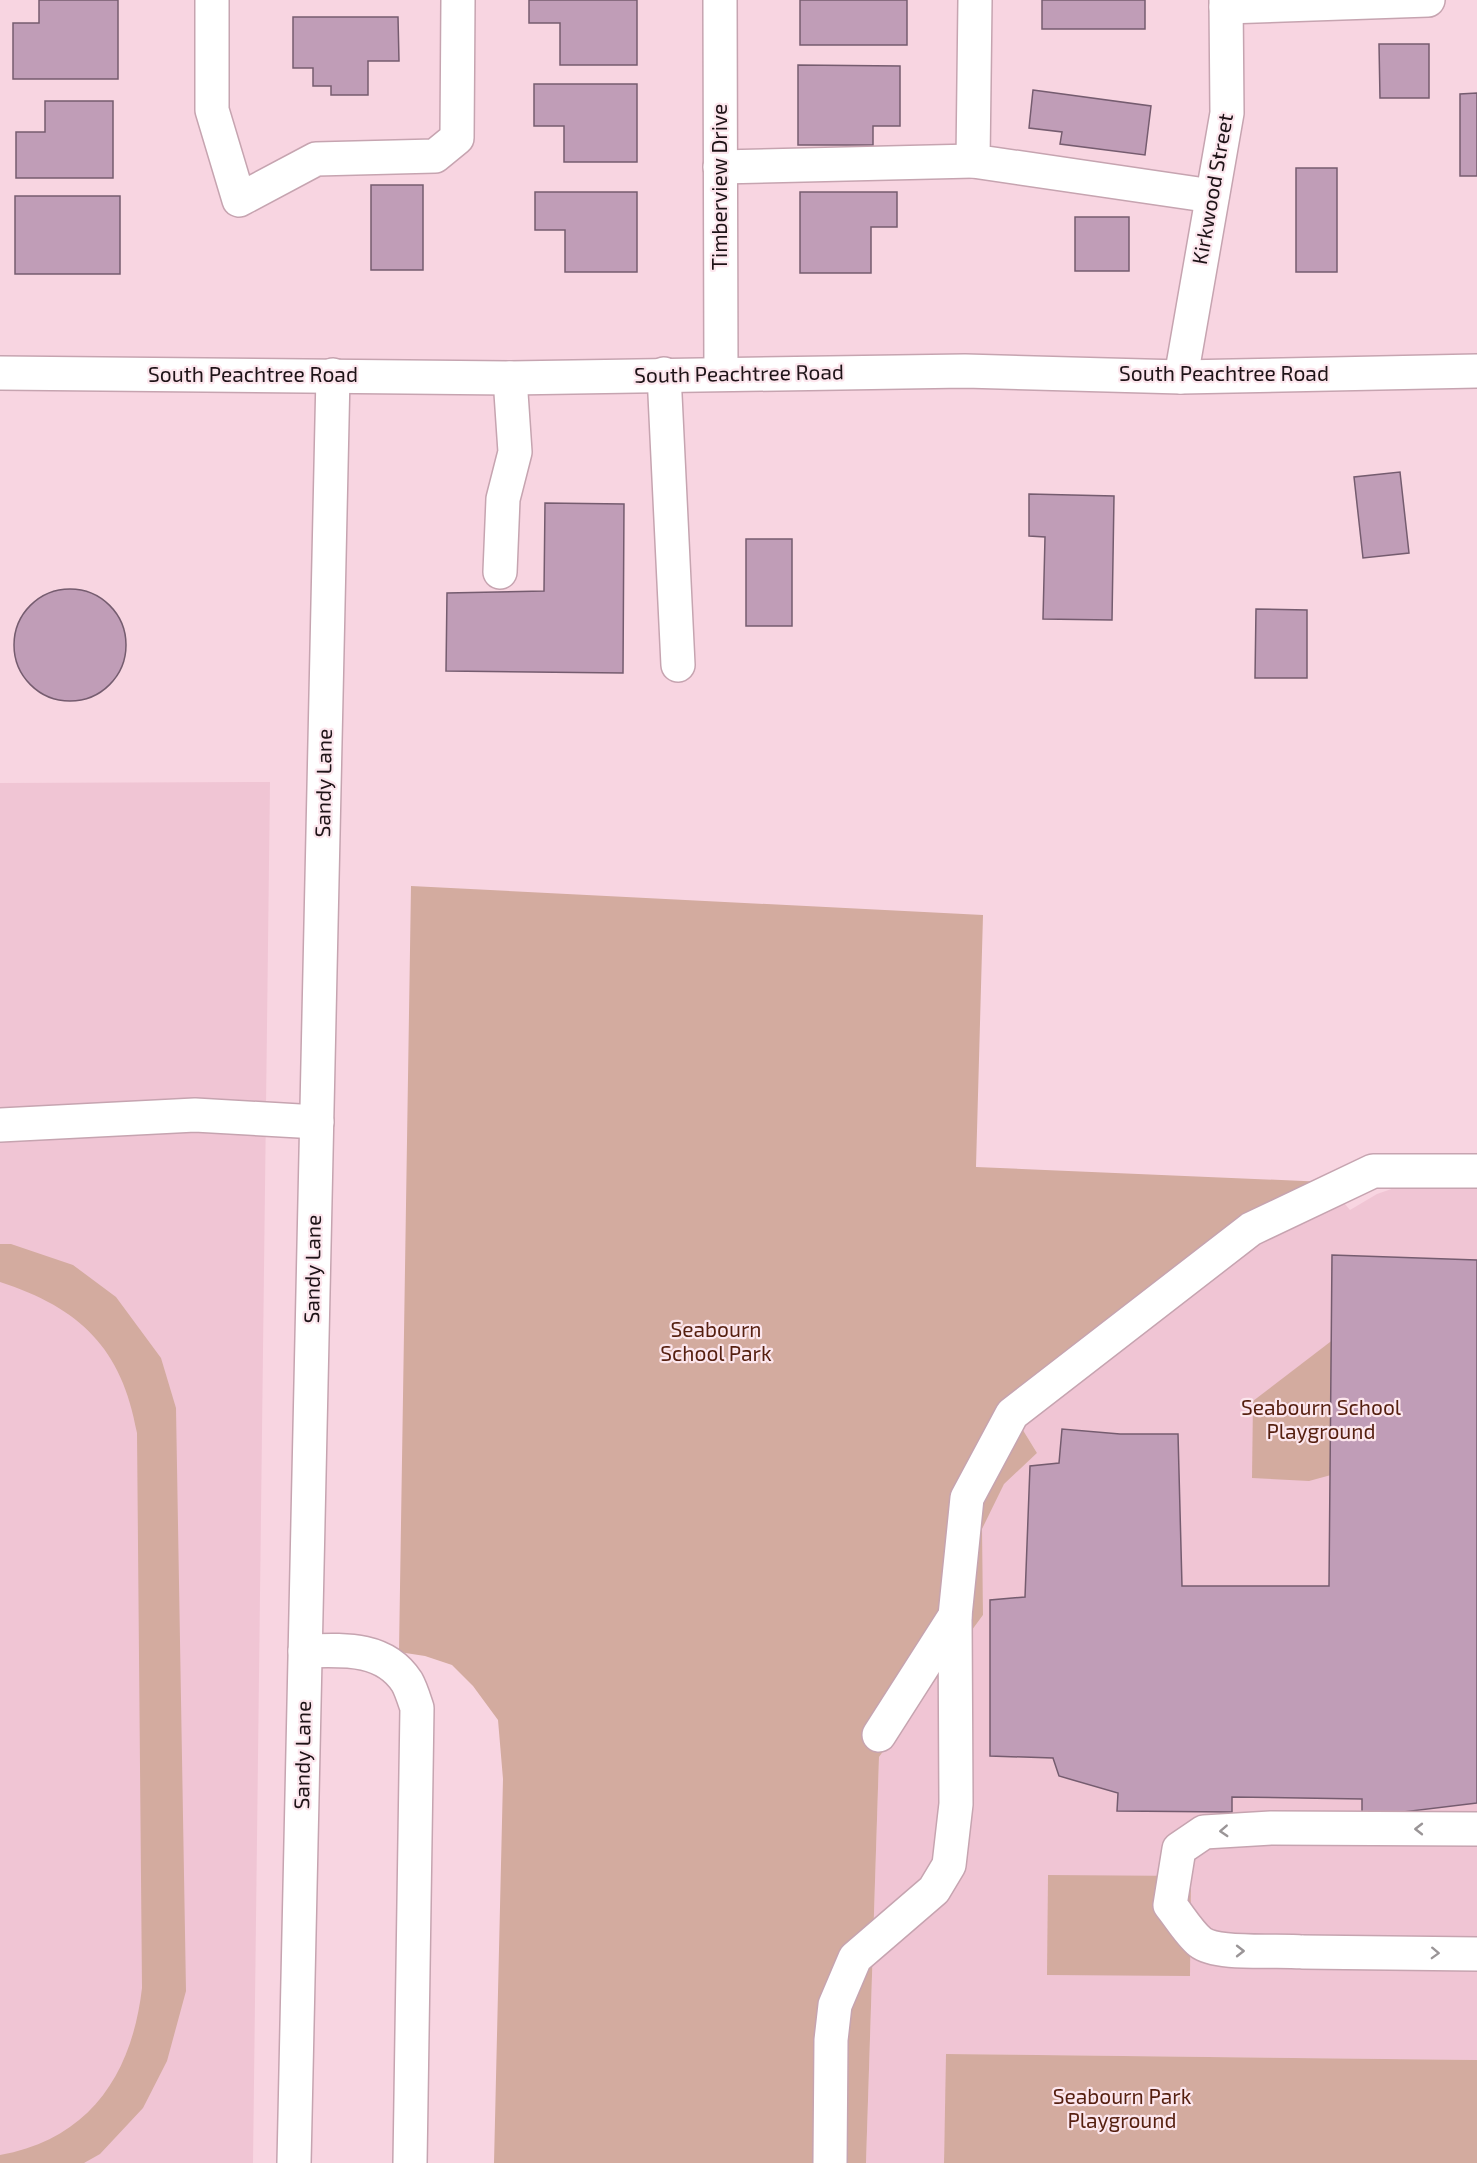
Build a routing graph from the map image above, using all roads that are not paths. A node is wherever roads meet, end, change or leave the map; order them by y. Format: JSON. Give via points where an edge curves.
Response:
{"nodes":[{"id":1,"x":212,"y":0,"type":"edge"},
{"id":2,"x":458,"y":0,"type":"edge"},
{"id":3,"x":720,"y":0,"type":"edge"},
{"id":4,"x":975,"y":0,"type":"edge"},
{"id":5,"x":1428,"y":0,"type":"edge"},
{"id":6,"x":1226,"y":4,"type":"edge"},
{"id":7,"x":973,"y":161,"type":"junction"},
{"id":8,"x":720,"y":167,"type":"junction"},
{"id":9,"x":1212,"y":196,"type":"junction"},
{"id":10,"x":1477,"y":371,"type":"edge"},
{"id":11,"x":0,"y":373,"type":"edge"},
{"id":12,"x":664,"y":374,"type":"junction"},
{"id":13,"x":721,"y":374,"type":"junction"},
{"id":14,"x":333,"y":375,"type":"junction"},
{"id":15,"x":1180,"y":377,"type":"junction"},
{"id":16,"x":510,"y":378,"type":"junction"},
{"id":17,"x":500,"y":572,"type":"dead end"},
{"id":18,"x":678,"y":665,"type":"dead end"},
{"id":19,"x":317,"y":1122,"type":"junction"},
{"id":20,"x":0,"y":1125,"type":"edge"},
{"id":21,"x":1477,"y":1171,"type":"edge"},
{"id":22,"x":955,"y":1616,"type":"junction"},
{"id":23,"x":305,"y":1651,"type":"junction"},
{"id":24,"x":879,"y":1735,"type":"dead end"},
{"id":25,"x":1477,"y":1829,"type":"edge"},
{"id":26,"x":1477,"y":1954,"type":"edge"},
{"id":27,"x":294,"y":2163,"type":"edge"},
{"id":28,"x":410,"y":2163,"type":"edge"},
{"id":29,"x":830,"y":2163,"type":"edge"}],
"edges":[{"from":1,"to":2,"type":"street","via":[[212,110],[239,200],[316,159],[435,156],[457,138]]},
{"from":3,"to":8,"type":"street","name":"Timberview Drive"},
{"from":4,"to":7,"type":"street"},
{"from":5,"to":6,"type":"street"},
{"from":6,"to":9,"type":"street","name":"Kirkwood Street","via":[[1227,113]]},
{"from":7,"to":8,"type":"street"},
{"from":7,"to":9,"type":"street"},
{"from":8,"to":13,"type":"street","name":"Timberview Drive"},
{"from":9,"to":15,"type":"street","name":"Kirkwood Street"},
{"from":10,"to":15,"type":"street","name":"South Peachtree Road"},
{"from":11,"to":14,"type":"street","name":"South Peachtree Road"},
{"from":12,"to":13,"type":"street","name":"South Peachtree Road"},
{"from":12,"to":16,"type":"street","name":"South Peachtree Road"},
{"from":12,"to":18,"type":"street"},
{"from":13,"to":15,"type":"street","name":"South Peachtree Road","via":[[965,371]]},
{"from":14,"to":16,"type":"street","name":"South Peachtree Road"},
{"from":14,"to":19,"type":"street","name":"Sandy Lane"},
{"from":16,"to":17,"type":"street","via":[[515,452],[503,499]]},
{"from":19,"to":20,"type":"street","via":[[195,1115]]},
{"from":19,"to":23,"type":"street","name":"Sandy Lane"},
{"from":21,"to":22,"type":"street","via":[[1373,1171],[1251,1229],[1012,1414],[967,1498]]},
{"from":22,"to":24,"type":"street"},
{"from":22,"to":29,"type":"street","via":[[956,1804],[949,1865],[934,1890],[855,1958],[835,2005]]},
{"from":23,"to":27,"type":"street","name":"Sandy Lane"},
{"from":23,"to":28,"type":"street","via":[[350,1650],[392,1665],[407,1682],[417,1708]]},
{"from":25,"to":26,"type":"street","one_way":true,"via":[[1271,1828],[1204,1832],[1179,1849],[1170,1905],[1201,1943],[1232,1951]]}]}
